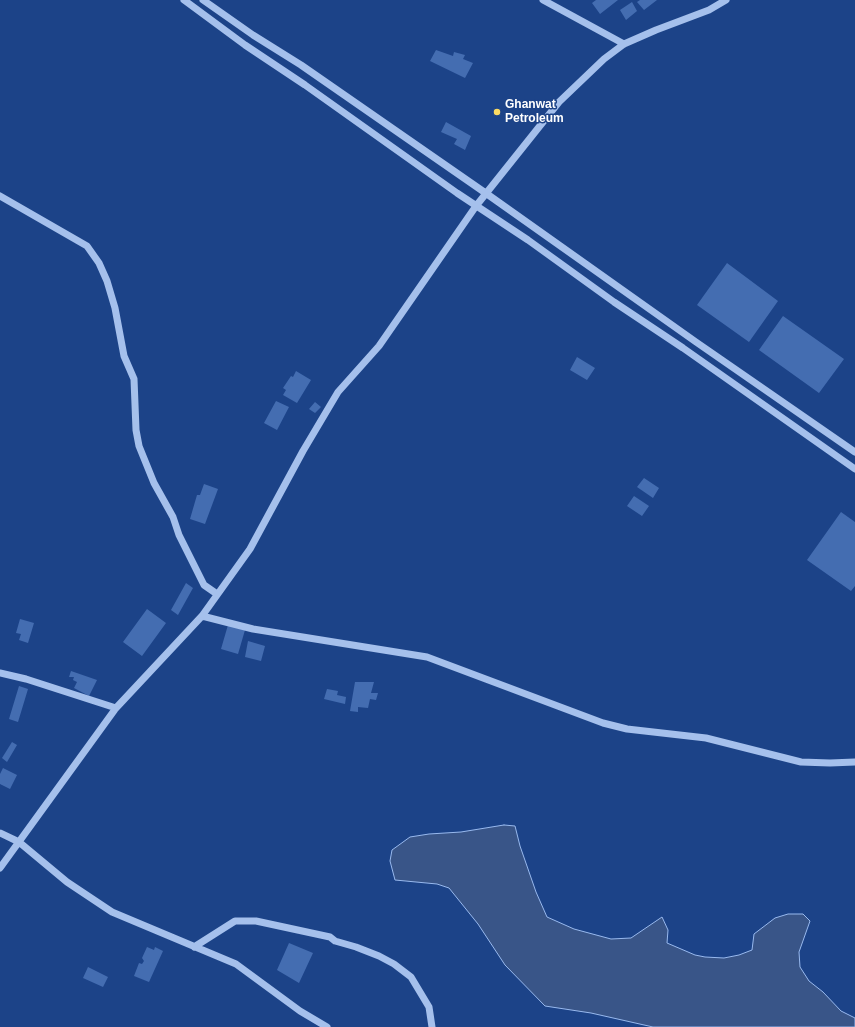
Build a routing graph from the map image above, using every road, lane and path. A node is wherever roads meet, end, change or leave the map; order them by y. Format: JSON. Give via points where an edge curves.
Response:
{"nodes":[{"id":1,"x":184,"y":0,"type":"edge"},
{"id":2,"x":203,"y":0,"type":"edge"},
{"id":3,"x":543,"y":0,"type":"edge"},
{"id":4,"x":726,"y":0,"type":"edge"},
{"id":5,"x":624,"y":44,"type":"junction"},
{"id":6,"x":487,"y":194,"type":"junction"},
{"id":7,"x":0,"y":196,"type":"edge"},
{"id":8,"x":476,"y":206,"type":"junction"},
{"id":9,"x":855,"y":452,"type":"edge"},
{"id":10,"x":855,"y":469,"type":"edge"},
{"id":11,"x":217,"y":594,"type":"junction"},
{"id":12,"x":202,"y":616,"type":"junction"},
{"id":13,"x":0,"y":673,"type":"edge"},
{"id":14,"x":116,"y":708,"type":"junction"},
{"id":15,"x":855,"y":762,"type":"edge"},
{"id":16,"x":0,"y":833,"type":"edge"},
{"id":17,"x":19,"y":842,"type":"junction"},
{"id":18,"x":0,"y":868,"type":"edge"},
{"id":19,"x":194,"y":947,"type":"junction"},
{"id":20,"x":327,"y":1027,"type":"edge"},
{"id":21,"x":432,"y":1027,"type":"edge"}],
"edges":[{"from":1,"to":8,"type":"street"},
{"from":2,"to":6,"type":"street"},
{"from":3,"to":5,"type":"street"},
{"from":4,"to":5,"type":"street","via":[[709,10]]},
{"from":5,"to":6,"type":"street","via":[[604,59],[559,102]]},
{"from":6,"to":8,"type":"street"},
{"from":6,"to":9,"type":"street"},
{"from":7,"to":11,"type":"street","via":[[87,246],[99,263],[115,308],[124,356],[134,379],[139,446],[154,483],[204,585]]},
{"from":8,"to":10,"type":"street"},
{"from":8,"to":11,"type":"street","via":[[379,346],[338,392],[250,549]]},
{"from":11,"to":12,"type":"street"},
{"from":12,"to":14,"type":"street"},
{"from":12,"to":15,"type":"street","via":[[253,629],[427,657],[603,723],[627,729],[706,738],[801,762]]},
{"from":13,"to":14,"type":"street"},
{"from":14,"to":17,"type":"street"},
{"from":16,"to":17,"type":"street"},
{"from":17,"to":18,"type":"street"},
{"from":17,"to":19,"type":"street","via":[[67,882],[112,912]]},
{"from":19,"to":20,"type":"street","via":[[236,964],[300,1011]]},
{"from":19,"to":21,"type":"street","via":[[235,921],[256,921],[330,937],[379,956],[411,977],[429,1007]]}]}
